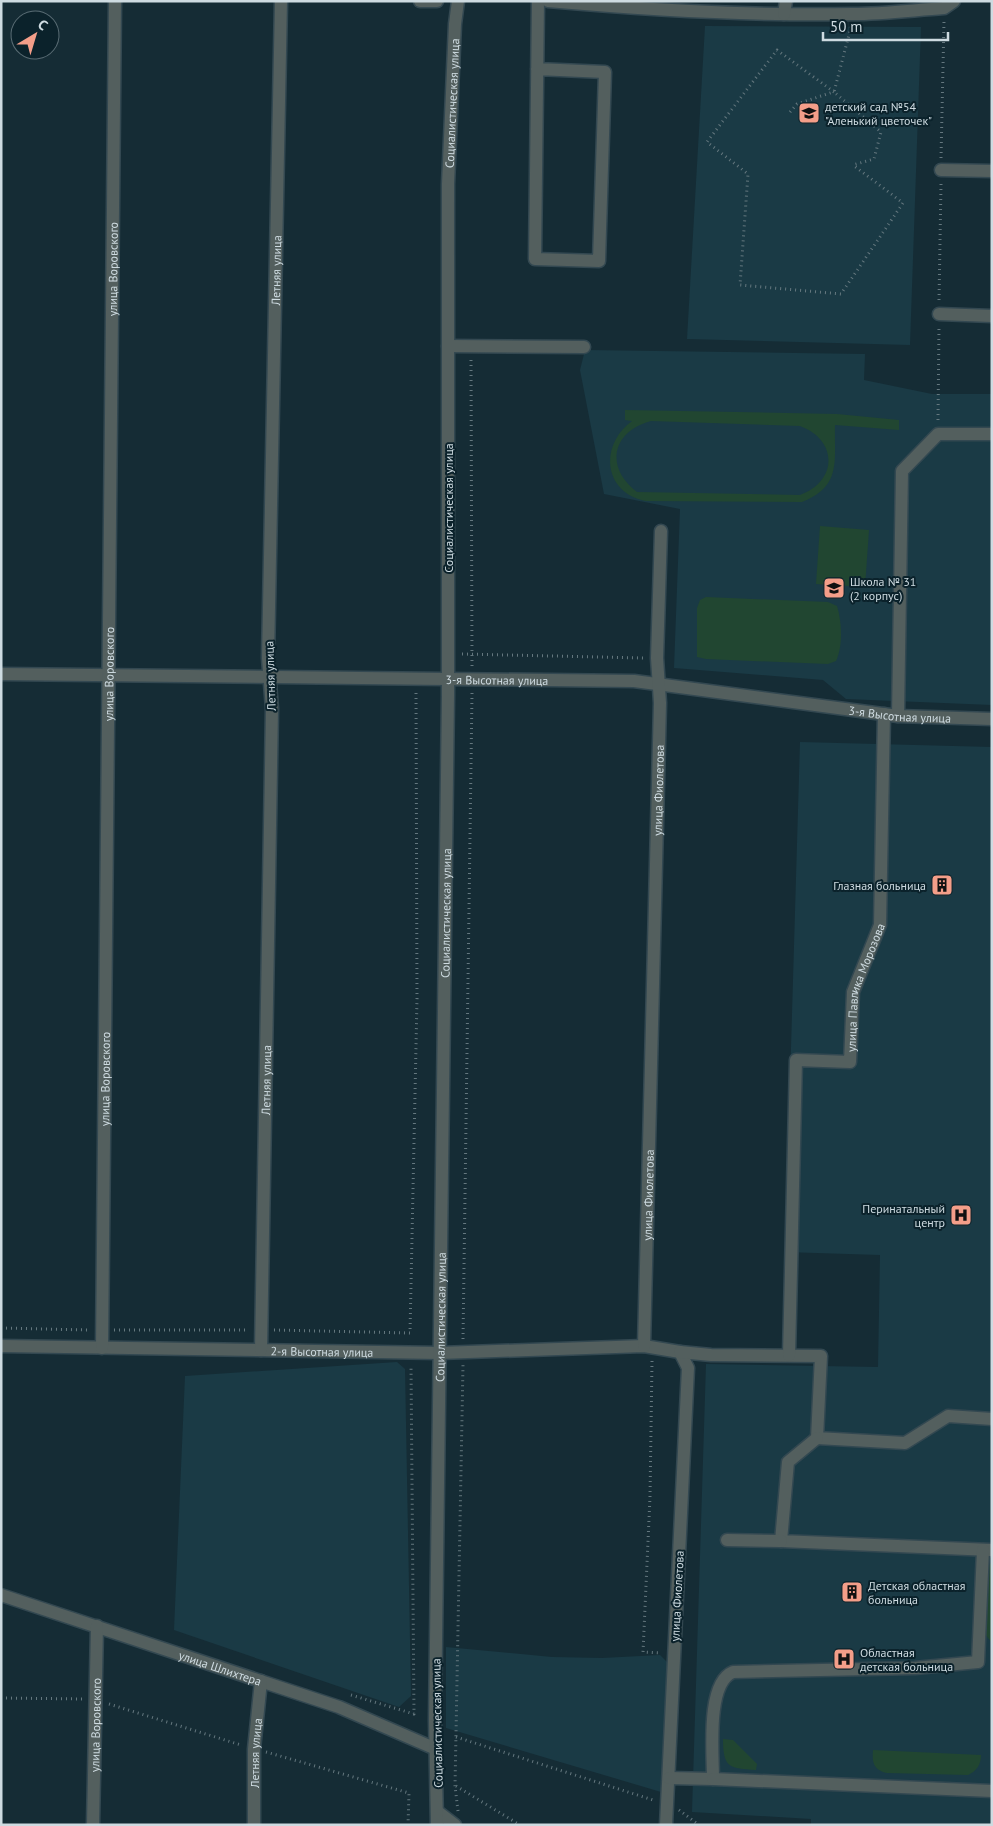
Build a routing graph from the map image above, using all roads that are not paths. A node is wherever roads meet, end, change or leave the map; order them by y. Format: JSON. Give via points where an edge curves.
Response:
{"nodes":[{"id":1,"x":115,"y":1,"type":"edge"},
{"id":2,"x":281,"y":1,"type":"edge"},
{"id":3,"x":420,"y":1,"type":"edge"},
{"id":4,"x":437,"y":1,"type":"edge"},
{"id":5,"x":458,"y":1,"type":"edge"},
{"id":6,"x":538,"y":1,"type":"edge"},
{"id":7,"x":548,"y":1,"type":"edge"},
{"id":8,"x":786,"y":1,"type":"edge"},
{"id":9,"x":949,"y":4,"type":"edge"},
{"id":10,"x":784,"y":14,"type":"junction"},
{"id":11,"x":537,"y":69,"type":"junction"},
{"id":12,"x":941,"y":170,"type":"road end"},
{"id":13,"x":992,"y":171,"type":"edge"},
{"id":14,"x":939,"y":314,"type":"road end"},
{"id":15,"x":992,"y":316,"type":"edge"},
{"id":16,"x":448,"y":346,"type":"junction"},
{"id":17,"x":584,"y":346,"type":"dead end"},
{"id":18,"x":992,"y":434,"type":"edge"},
{"id":19,"x":661,"y":531,"type":"dead end"},
{"id":20,"x":1,"y":674,"type":"edge"},
{"id":21,"x":109,"y":675,"type":"junction"},
{"id":22,"x":270,"y":679,"type":"junction"},
{"id":23,"x":448,"y":680,"type":"junction"},
{"id":24,"x":658,"y":683,"type":"junction"},
{"id":25,"x":884,"y":714,"type":"junction"},
{"id":26,"x":898,"y":716,"type":"junction"},
{"id":27,"x":992,"y":719,"type":"edge"},
{"id":28,"x":1,"y":1346,"type":"edge"},
{"id":29,"x":648,"y":1347,"type":"junction"},
{"id":30,"x":102,"y":1348,"type":"junction"},
{"id":31,"x":261,"y":1350,"type":"junction"},
{"id":32,"x":680,"y":1352,"type":"junction"},
{"id":33,"x":440,"y":1353,"type":"junction"},
{"id":34,"x":789,"y":1355,"type":"junction"},
{"id":35,"x":992,"y":1418,"type":"edge"},
{"id":36,"x":817,"y":1438,"type":"junction"},
{"id":37,"x":727,"y":1540,"type":"dead end"},
{"id":38,"x":781,"y":1541,"type":"junction"},
{"id":39,"x":988,"y":1550,"type":"edge"},
{"id":40,"x":1,"y":1595,"type":"edge"},
{"id":41,"x":97,"y":1626,"type":"junction"},
{"id":42,"x":992,"y":1660,"type":"edge"},
{"id":43,"x":978,"y":1662,"type":"junction"},
{"id":44,"x":261,"y":1681,"type":"junction"},
{"id":45,"x":436,"y":1749,"type":"junction"},
{"id":46,"x":669,"y":1778,"type":"junction"},
{"id":47,"x":713,"y":1779,"type":"junction"},
{"id":48,"x":992,"y":1791,"type":"edge"},
{"id":49,"x":438,"y":1818,"type":"edge"},
{"id":50,"x":457,"y":1821,"type":"edge"},
{"id":51,"x":93,"y":1825,"type":"edge"},
{"id":52,"x":254,"y":1825,"type":"edge"},
{"id":53,"x":666,"y":1825,"type":"edge"}],
"edges":[{"from":1,"to":21,"type":"street","name":"улица Воровского"},
{"from":2,"to":22,"type":"street","name":"Летняя улица"},
{"from":3,"to":4,"type":"street"},
{"from":5,"to":16,"type":"street","name":"Социалистическая улица","via":[[448,184]]},
{"from":6,"to":11,"type":"street"},
{"from":7,"to":10,"type":"street","via":[[625,8]]},
{"from":8,"to":10,"type":"street"},
{"from":9,"to":10,"type":"street","via":[[855,14]]},
{"from":11,"to":11,"type":"street","via":[[535,259],[599,261],[606,72]]},
{"from":12,"to":13,"type":"street"},
{"from":14,"to":15,"type":"street"},
{"from":16,"to":17,"type":"street"},
{"from":16,"to":23,"type":"street","name":"Социалистическая улица"},
{"from":18,"to":26,"type":"street","via":[[938,434],[902,471]]},
{"from":19,"to":24,"type":"street","name":"улица Фиолетова"},
{"from":20,"to":21,"type":"street","name":"3-я Высотная улица"},
{"from":21,"to":22,"type":"street","name":"3-я Высотная улица"},
{"from":21,"to":30,"type":"street","name":"улица Воровского"},
{"from":22,"to":23,"type":"street","name":"3-я Высотная улица"},
{"from":22,"to":31,"type":"street","name":"Летняя улица"},
{"from":23,"to":24,"type":"street","name":"3-я Высотная улица"},
{"from":23,"to":33,"type":"street","name":"Социалистическая улица"},
{"from":24,"to":25,"type":"street","name":"3-я Высотная улица"},
{"from":24,"to":29,"type":"street","name":"улица Фиолетова"},
{"from":25,"to":26,"type":"street","name":"3-я Высотная улица"},
{"from":25,"to":34,"type":"street","name":"улица Павлика Морозова","via":[[880,925],[853,992],[850,1062],[796,1060]]},
{"from":26,"to":27,"type":"street","name":"3-я Высотная улица"},
{"from":28,"to":30,"type":"street","name":"2-я Высотная улица"},
{"from":29,"to":32,"type":"street"},
{"from":29,"to":33,"type":"street","name":"2-я Высотная улица"},
{"from":30,"to":31,"type":"street","name":"2-я Высотная улица"},
{"from":31,"to":33,"type":"street","name":"2-я Высотная улица"},
{"from":32,"to":34,"type":"street"},
{"from":32,"to":46,"type":"street","name":"улица Фиолетова","via":[[688,1368]]},
{"from":33,"to":45,"type":"street","name":"Социалистическая улица"},
{"from":34,"to":36,"type":"street","via":[[821,1356]]},
{"from":35,"to":36,"type":"street","via":[[948,1416],[904,1443]]},
{"from":36,"to":38,"type":"street","via":[[788,1462]]},
{"from":37,"to":38,"type":"street"},
{"from":38,"to":39,"type":"street"},
{"from":39,"to":43,"type":"street"},
{"from":40,"to":41,"type":"street","name":"улица Шлихтера"},
{"from":41,"to":44,"type":"street","name":"улица Шлихтера"},
{"from":41,"to":51,"type":"street","name":"улица Воровского"},
{"from":42,"to":43,"type":"street"},
{"from":43,"to":47,"type":"street","via":[[915,1668],[726,1674],[714,1701]]},
{"from":44,"to":45,"type":"street","name":"улица Шлихтера","via":[[339,1707]]},
{"from":44,"to":52,"type":"street","name":"Летняя улица","via":[[254,1749]]},
{"from":45,"to":49,"type":"street","name":"Социалистическая улица"},
{"from":46,"to":47,"type":"street"},
{"from":46,"to":53,"type":"street","name":"улица Фиолетова"},
{"from":47,"to":48,"type":"street"},
{"from":49,"to":50,"type":"street"}]}
